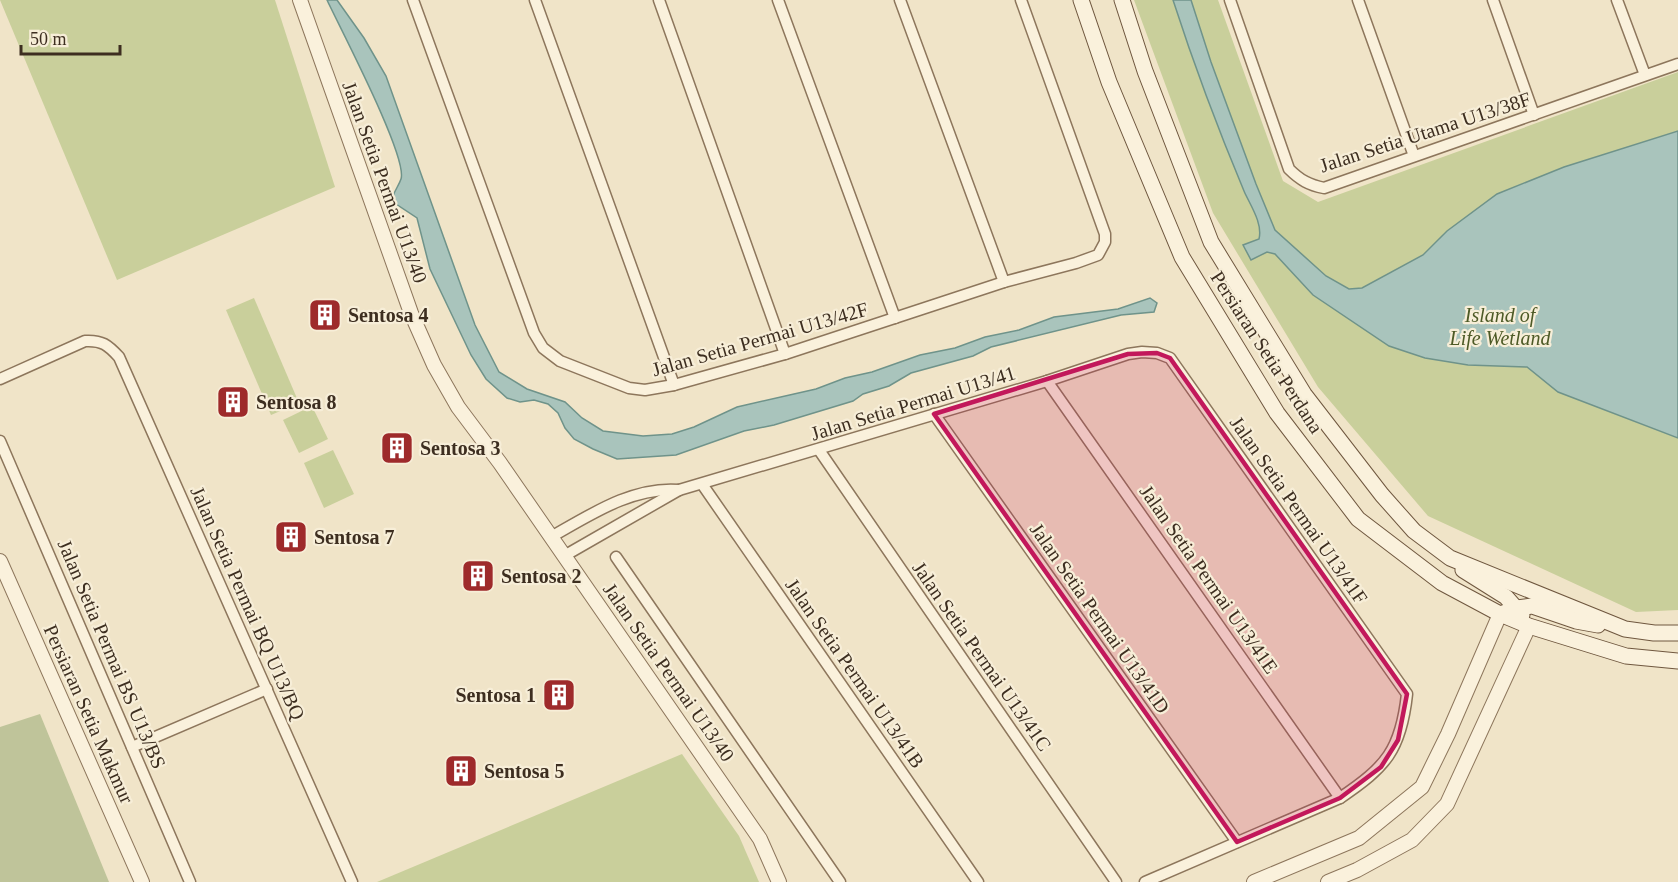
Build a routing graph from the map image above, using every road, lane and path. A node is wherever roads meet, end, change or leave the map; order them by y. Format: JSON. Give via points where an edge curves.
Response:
{"nodes":[{"id":1,"x":300,"y":0,"type":"edge"},
{"id":2,"x":412,"y":0,"type":"edge"},
{"id":3,"x":535,"y":0,"type":"edge"},
{"id":4,"x":659,"y":0,"type":"edge"},
{"id":5,"x":778,"y":0,"type":"edge"},
{"id":6,"x":900,"y":0,"type":"edge"},
{"id":7,"x":1021,"y":0,"type":"edge"},
{"id":8,"x":1081,"y":0,"type":"edge"},
{"id":9,"x":1122,"y":0,"type":"edge"},
{"id":10,"x":1230,"y":0,"type":"edge"},
{"id":11,"x":1358,"y":0,"type":"edge"},
{"id":12,"x":1493,"y":0,"type":"edge"},
{"id":13,"x":1617,"y":0,"type":"edge"},
{"id":14,"x":1678,"y":64,"type":"edge"},
{"id":15,"x":1645,"y":75,"type":"junction"},
{"id":16,"x":1534,"y":115,"type":"junction"},
{"id":17,"x":1414,"y":156,"type":"junction"},
{"id":18,"x":1004,"y":282,"type":"junction"},
{"id":19,"x":895,"y":318,"type":"junction"},
{"id":20,"x":1157,"y":353,"type":"joint"},
{"id":21,"x":785,"y":354,"type":"junction"},
{"id":22,"x":0,"y":379,"type":"edge"},
{"id":23,"x":1047,"y":381,"type":"junction"},
{"id":24,"x":674,"y":385,"type":"junction"},
{"id":25,"x":934,"y":414,"type":"junction"},
{"id":26,"x":0,"y":441,"type":"edge"},
{"id":27,"x":819,"y":450,"type":"junction"},
{"id":28,"x":702,"y":484,"type":"junction"},
{"id":29,"x":679,"y":490,"type":"junction"},
{"id":30,"x":551,"y":537,"type":"junction"},
{"id":31,"x":564,"y":556,"type":"junction"},
{"id":32,"x":616,"y":558,"type":"dead end"},
{"id":33,"x":1450,"y":558,"type":"junction"},
{"id":34,"x":0,"y":561,"type":"edge"},
{"id":35,"x":1516,"y":608,"type":"junction"},
{"id":36,"x":1500,"y":614,"type":"junction"},
{"id":37,"x":1529,"y":626,"type":"junction"},
{"id":38,"x":1625,"y":629,"type":"junction"},
{"id":39,"x":1678,"y":633,"type":"edge"},
{"id":40,"x":1678,"y":661,"type":"edge"},
{"id":41,"x":267,"y":689,"type":"junction"},
{"id":42,"x":132,"y":747,"type":"junction"},
{"id":43,"x":1340,"y":798,"type":"junction"},
{"id":44,"x":1237,"y":842,"type":"junction"},
{"id":45,"x":142,"y":882,"type":"edge"},
{"id":46,"x":190,"y":882,"type":"edge"},
{"id":47,"x":352,"y":882,"type":"edge"},
{"id":48,"x":779,"y":882,"type":"edge"},
{"id":49,"x":840,"y":882,"type":"edge"},
{"id":50,"x":978,"y":882,"type":"edge"},
{"id":51,"x":1116,"y":882,"type":"edge"},
{"id":52,"x":1145,"y":882,"type":"edge"},
{"id":53,"x":1254,"y":882,"type":"edge"},
{"id":54,"x":1328,"y":882,"type":"edge"}],
"edges":[{"from":1,"to":30,"type":"street","name":"Jalan Setia Permai U13/40","via":[[411,314],[434,365],[458,407]]},
{"from":2,"to":24,"type":"street","name":"Jalan Setia Permai U13/42F","via":[[534,333],[543,348],[560,361],[629,388],[645,390]]},
{"from":3,"to":24,"type":"street"},
{"from":4,"to":21,"type":"street"},
{"from":5,"to":19,"type":"street"},
{"from":6,"to":18,"type":"street"},
{"from":7,"to":18,"type":"street","name":"Jalan Setia Permai U13/42F","via":[[1105,242],[1091,258]]},
{"from":8,"to":36,"type":"main road","name":"Persiaran Setia Perdana","via":[[1109,82],[1182,257],[1276,412],[1358,519],[1442,583]]},
{"from":9,"to":33,"type":"main road","name":"Persiaran Setia Perdana","via":[[1145,72],[1211,242],[1304,394],[1414,531]]},
{"from":10,"to":17,"type":"street","name":"Jalan Setia Utama U13/38F","via":[[1289,169],[1298,178],[1323,188]]},
{"from":11,"to":17,"type":"street"},
{"from":12,"to":16,"type":"street"},
{"from":13,"to":15,"type":"street"},
{"from":14,"to":15,"type":"street","name":"Jalan Setia Utama U13/38F"},
{"from":15,"to":16,"type":"street","name":"Jalan Setia Utama U13/38F"},
{"from":16,"to":17,"type":"street","name":"Jalan Setia Utama U13/38F"},
{"from":18,"to":19,"type":"street","name":"Jalan Setia Permai U13/42F"},
{"from":19,"to":21,"type":"street","name":"Jalan Setia Permai U13/42F"},
{"from":20,"to":23,"type":"street","name":"Jalan Setia Permai U13/41","via":[[1128,354]]},
{"from":20,"to":43,"type":"street","name":"Jalan Setia Permai U13/41F","via":[[1170,358],[1407,694],[1398,740],[1381,767]]},
{"from":21,"to":24,"type":"street","name":"Jalan Setia Permai U13/42F"},
{"from":22,"to":41,"type":"street","name":"Jalan Setia Permai BQ U13/BQ","via":[[86,341],[106,342],[119,357]]},
{"from":23,"to":25,"type":"street","name":"Jalan Setia Permai U13/41"},
{"from":23,"to":43,"type":"street","name":"Jalan Setia Permai U13/41E"},
{"from":25,"to":27,"type":"street","name":"Jalan Setia Permai U13/41"},
{"from":25,"to":44,"type":"street","name":"Jalan Setia Permai U13/41D"},
{"from":26,"to":42,"type":"street","name":"Jalan Setia Permai BS U13/BS"},
{"from":27,"to":28,"type":"street","name":"Jalan Setia Permai U13/41"},
{"from":27,"to":51,"type":"street","name":"Jalan Setia Permai U13/41C"},
{"from":28,"to":29,"type":"street","name":"Jalan Setia Permai U13/41"},
{"from":28,"to":50,"type":"street","name":"Jalan Setia Permai U13/41B"},
{"from":29,"to":30,"type":"street","name":"Jalan Setia Permai U13/41","via":[[663,489],[611,503]]},
{"from":29,"to":31,"type":"street","name":"Jalan Setia Permai U13/41"},
{"from":30,"to":31,"type":"street","name":"Jalan Setia Permai U13/40"},
{"from":31,"to":48,"type":"street","name":"Jalan Setia Permai U13/40","via":[[760,839]]},
{"from":32,"to":49,"type":"street"},
{"from":33,"to":35,"type":"main road"},
{"from":33,"to":38,"type":"main road","name":"Persiaran Setia Perdana"},
{"from":34,"to":45,"type":"street","name":"Persiaran Setia Makmur"},
{"from":35,"to":36,"type":"main road"},
{"from":35,"to":37,"type":"main road"},
{"from":35,"to":38,"type":"main road","via":[[1532,606],[1576,621]]},
{"from":36,"to":37,"type":"main road","name":"Persiaran Setia Perdana"},
{"from":36,"to":53,"type":"street","via":[[1422,787],[1359,838]]},
{"from":37,"to":40,"type":"main road","name":"Persiaran Setia Perdana","via":[[1626,656]]},
{"from":37,"to":54,"type":"street","via":[[1447,804],[1412,840]]},
{"from":38,"to":39,"type":"main road","name":"Persiaran Setia Perdana"},
{"from":41,"to":42,"type":"street"},
{"from":41,"to":47,"type":"street","name":"Jalan Setia Permai BQ U13/BQ"},
{"from":42,"to":46,"type":"street","name":"Jalan Setia Permai BS U13/BS"},
{"from":43,"to":44,"type":"street"},
{"from":44,"to":52,"type":"street"}]}
